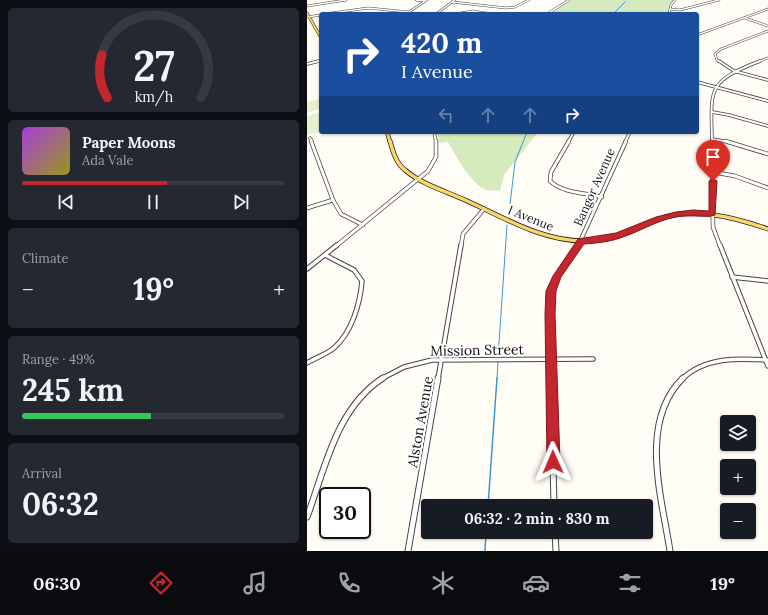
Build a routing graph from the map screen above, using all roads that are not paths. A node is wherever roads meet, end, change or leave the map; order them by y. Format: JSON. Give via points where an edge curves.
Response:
{"nodes":[{"id":1,"x":346,"y":0,"type":"edge"},
{"id":2,"x":416,"y":0,"type":"edge"},
{"id":3,"x":426,"y":0,"type":"edge"},
{"id":4,"x":455,"y":0,"type":"edge"},
{"id":5,"x":518,"y":0,"type":"edge"},
{"id":6,"x":529,"y":0,"type":"edge"},
{"id":7,"x":569,"y":0,"type":"edge"},
{"id":8,"x":675,"y":0,"type":"edge"},
{"id":9,"x":719,"y":0,"type":"edge"},
{"id":10,"x":452,"y":2,"type":"junction"},
{"id":11,"x":525,"y":2,"type":"junction"},
{"id":12,"x":307,"y":6,"type":"edge"},
{"id":13,"x":670,"y":9,"type":"junction"},
{"id":14,"x":768,"y":9,"type":"edge"},
{"id":15,"x":339,"y":12,"type":"edge"},
{"id":16,"x":409,"y":12,"type":"joint"},
{"id":17,"x":439,"y":12,"type":"edge"},
{"id":18,"x":464,"y":12,"type":"edge"},
{"id":19,"x":483,"y":12,"type":"edge"},
{"id":20,"x":550,"y":12,"type":"edge"},
{"id":21,"x":669,"y":12,"type":"edge"},
{"id":22,"x":307,"y":13,"type":"edge"},
{"id":23,"x":319,"y":15,"type":"edge"},
{"id":24,"x":308,"y":17,"type":"edge"},
{"id":25,"x":745,"y":18,"type":"junction"},
{"id":26,"x":768,"y":26,"type":"edge"},
{"id":27,"x":319,"y":28,"type":"edge"},
{"id":28,"x":316,"y":29,"type":"junction"},
{"id":29,"x":768,"y":31,"type":"edge"},
{"id":30,"x":319,"y":34,"type":"edge"},
{"id":31,"x":699,"y":34,"type":"edge"},
{"id":32,"x":767,"y":59,"type":"edge"},
{"id":33,"x":319,"y":62,"type":"edge"},
{"id":34,"x":307,"y":64,"type":"edge"},
{"id":35,"x":738,"y":71,"type":"junction"},
{"id":36,"x":768,"y":80,"type":"edge"},
{"id":37,"x":699,"y":83,"type":"edge"},
{"id":38,"x":715,"y":88,"type":"junction"},
{"id":39,"x":768,"y":102,"type":"edge"},
{"id":40,"x":712,"y":112,"type":"junction"},
{"id":41,"x":768,"y":126,"type":"edge"},
{"id":42,"x":388,"y":134,"type":"edge"},
{"id":43,"x":434,"y":134,"type":"edge"},
{"id":44,"x":573,"y":134,"type":"edge"},
{"id":45,"x":629,"y":134,"type":"edge"},
{"id":46,"x":310,"y":138,"type":"dead end"},
{"id":47,"x":712,"y":139,"type":"junction"},
{"id":48,"x":768,"y":154,"type":"edge"},
{"id":49,"x":713,"y":172,"type":"junction"},
{"id":50,"x":418,"y":179,"type":"junction"},
{"id":51,"x":768,"y":188,"type":"edge"},
{"id":52,"x":602,"y":197,"type":"junction"},
{"id":53,"x":333,"y":200,"type":"junction"},
{"id":54,"x":307,"y":208,"type":"edge"},
{"id":55,"x":484,"y":209,"type":"junction"},
{"id":56,"x":713,"y":214,"type":"junction"},
{"id":57,"x":363,"y":225,"type":"junction"},
{"id":58,"x":768,"y":229,"type":"edge"},
{"id":59,"x":581,"y":241,"type":"junction"},
{"id":60,"x":325,"y":255,"type":"junction"},
{"id":61,"x":307,"y":269,"type":"edge"},
{"id":62,"x":732,"y":276,"type":"junction"},
{"id":63,"x":768,"y":281,"type":"edge"},
{"id":64,"x":442,"y":359,"type":"junction"},
{"id":65,"x":593,"y":359,"type":"dead end"},
{"id":66,"x":551,"y":360,"type":"junction"},
{"id":67,"x":767,"y":360,"type":"edge"},
{"id":68,"x":307,"y":364,"type":"edge"},
{"id":69,"x":768,"y":366,"type":"edge"},
{"id":70,"x":554,"y":499,"type":"edge"},
{"id":71,"x":307,"y":517,"type":"edge"},
{"id":72,"x":555,"y":539,"type":"edge"},
{"id":73,"x":408,"y":551,"type":"edge"},
{"id":74,"x":555,"y":551,"type":"edge"},
{"id":75,"x":670,"y":551,"type":"edge"}],
"edges":[{"from":1,"to":12,"type":"street"},
{"from":2,"to":3,"type":"street"},
{"from":3,"to":16,"type":"street"},
{"from":4,"to":10,"type":"street"},
{"from":5,"to":11,"type":"street"},
{"from":6,"to":11,"type":"street"},
{"from":7,"to":20,"type":"street"},
{"from":8,"to":13,"type":"street"},
{"from":9,"to":13,"type":"street","via":[[680,10]]},
{"from":10,"to":11,"type":"street","via":[[507,8]]},
{"from":10,"to":17,"type":"street"},
{"from":13,"to":21,"type":"street"},
{"from":14,"to":25,"type":"street"},
{"from":15,"to":16,"type":"street","via":[[368,8]]},
{"from":18,"to":19,"type":"street"},
{"from":22,"to":24,"type":"main road"},
{"from":23,"to":24,"type":"street"},
{"from":24,"to":28,"type":"main road"},
{"from":25,"to":26,"type":"street"},
{"from":25,"to":31,"type":"street"},
{"from":27,"to":28,"type":"street"},
{"from":28,"to":30,"type":"main road"},
{"from":29,"to":35,"type":"street","via":[[716,53],[716,58],[721,64]]},
{"from":32,"to":35,"type":"street"},
{"from":33,"to":34,"type":"street"},
{"from":35,"to":36,"type":"street"},
{"from":35,"to":38,"type":"street","via":[[723,79]]},
{"from":37,"to":38,"type":"street"},
{"from":38,"to":39,"type":"street"},
{"from":38,"to":40,"type":"street","via":[[711,98]]},
{"from":40,"to":41,"type":"street"},
{"from":40,"to":47,"type":"street"},
{"from":42,"to":50,"type":"main road","name":"I Avenue","via":[[397,163]]},
{"from":43,"to":50,"type":"street","via":[[437,157],[432,166]]},
{"from":44,"to":52,"type":"street","via":[[549,178],[558,187]]},
{"from":45,"to":52,"type":"street","name":"Bangor Avenue"},
{"from":46,"to":53,"type":"street"},
{"from":47,"to":48,"type":"street"},
{"from":47,"to":49,"type":"street"},
{"from":49,"to":51,"type":"street","via":[[735,176]]},
{"from":49,"to":56,"type":"street"},
{"from":50,"to":55,"type":"main road","name":"I Avenue"},
{"from":50,"to":57,"type":"street"},
{"from":52,"to":59,"type":"street","name":"Bangor Avenue"},
{"from":53,"to":54,"type":"street"},
{"from":53,"to":57,"type":"street","via":[[341,214]]},
{"from":55,"to":59,"type":"main road","name":"I Avenue","via":[[545,236]]},
{"from":55,"to":64,"type":"street","name":"Alston Avenue","via":[[463,234]]},
{"from":56,"to":58,"type":"main road","name":"I Avenue","via":[[740,219]]},
{"from":56,"to":59,"type":"main road","name":"I Avenue","via":[[676,214],[618,236]]},
{"from":56,"to":62,"type":"street","via":[[713,227]]},
{"from":57,"to":60,"type":"street"},
{"from":59,"to":66,"type":"street","name":"Bangor Avenue","via":[[557,276],[551,291]]},
{"from":60,"to":61,"type":"street"},
{"from":60,"to":68,"type":"street","via":[[354,270],[362,281],[361,300],[345,336],[333,349]]},
{"from":62,"to":63,"type":"street"},
{"from":62,"to":67,"type":"street"},
{"from":64,"to":66,"type":"street","name":"Mission Street"},
{"from":64,"to":71,"type":"street","name":"Mission Street","via":[[413,363],[389,373],[354,404],[340,428]]},
{"from":64,"to":73,"type":"street","name":"Alston Avenue"},
{"from":65,"to":66,"type":"street","name":"Mission Street"},
{"from":66,"to":70,"type":"street","name":"Bangor Avenue"},
{"from":67,"to":69,"type":"street"},
{"from":67,"to":75,"type":"street","via":[[720,360],[700,366],[684,376],[669,397],[659,426],[655,461]]},
{"from":72,"to":74,"type":"street"}]}
